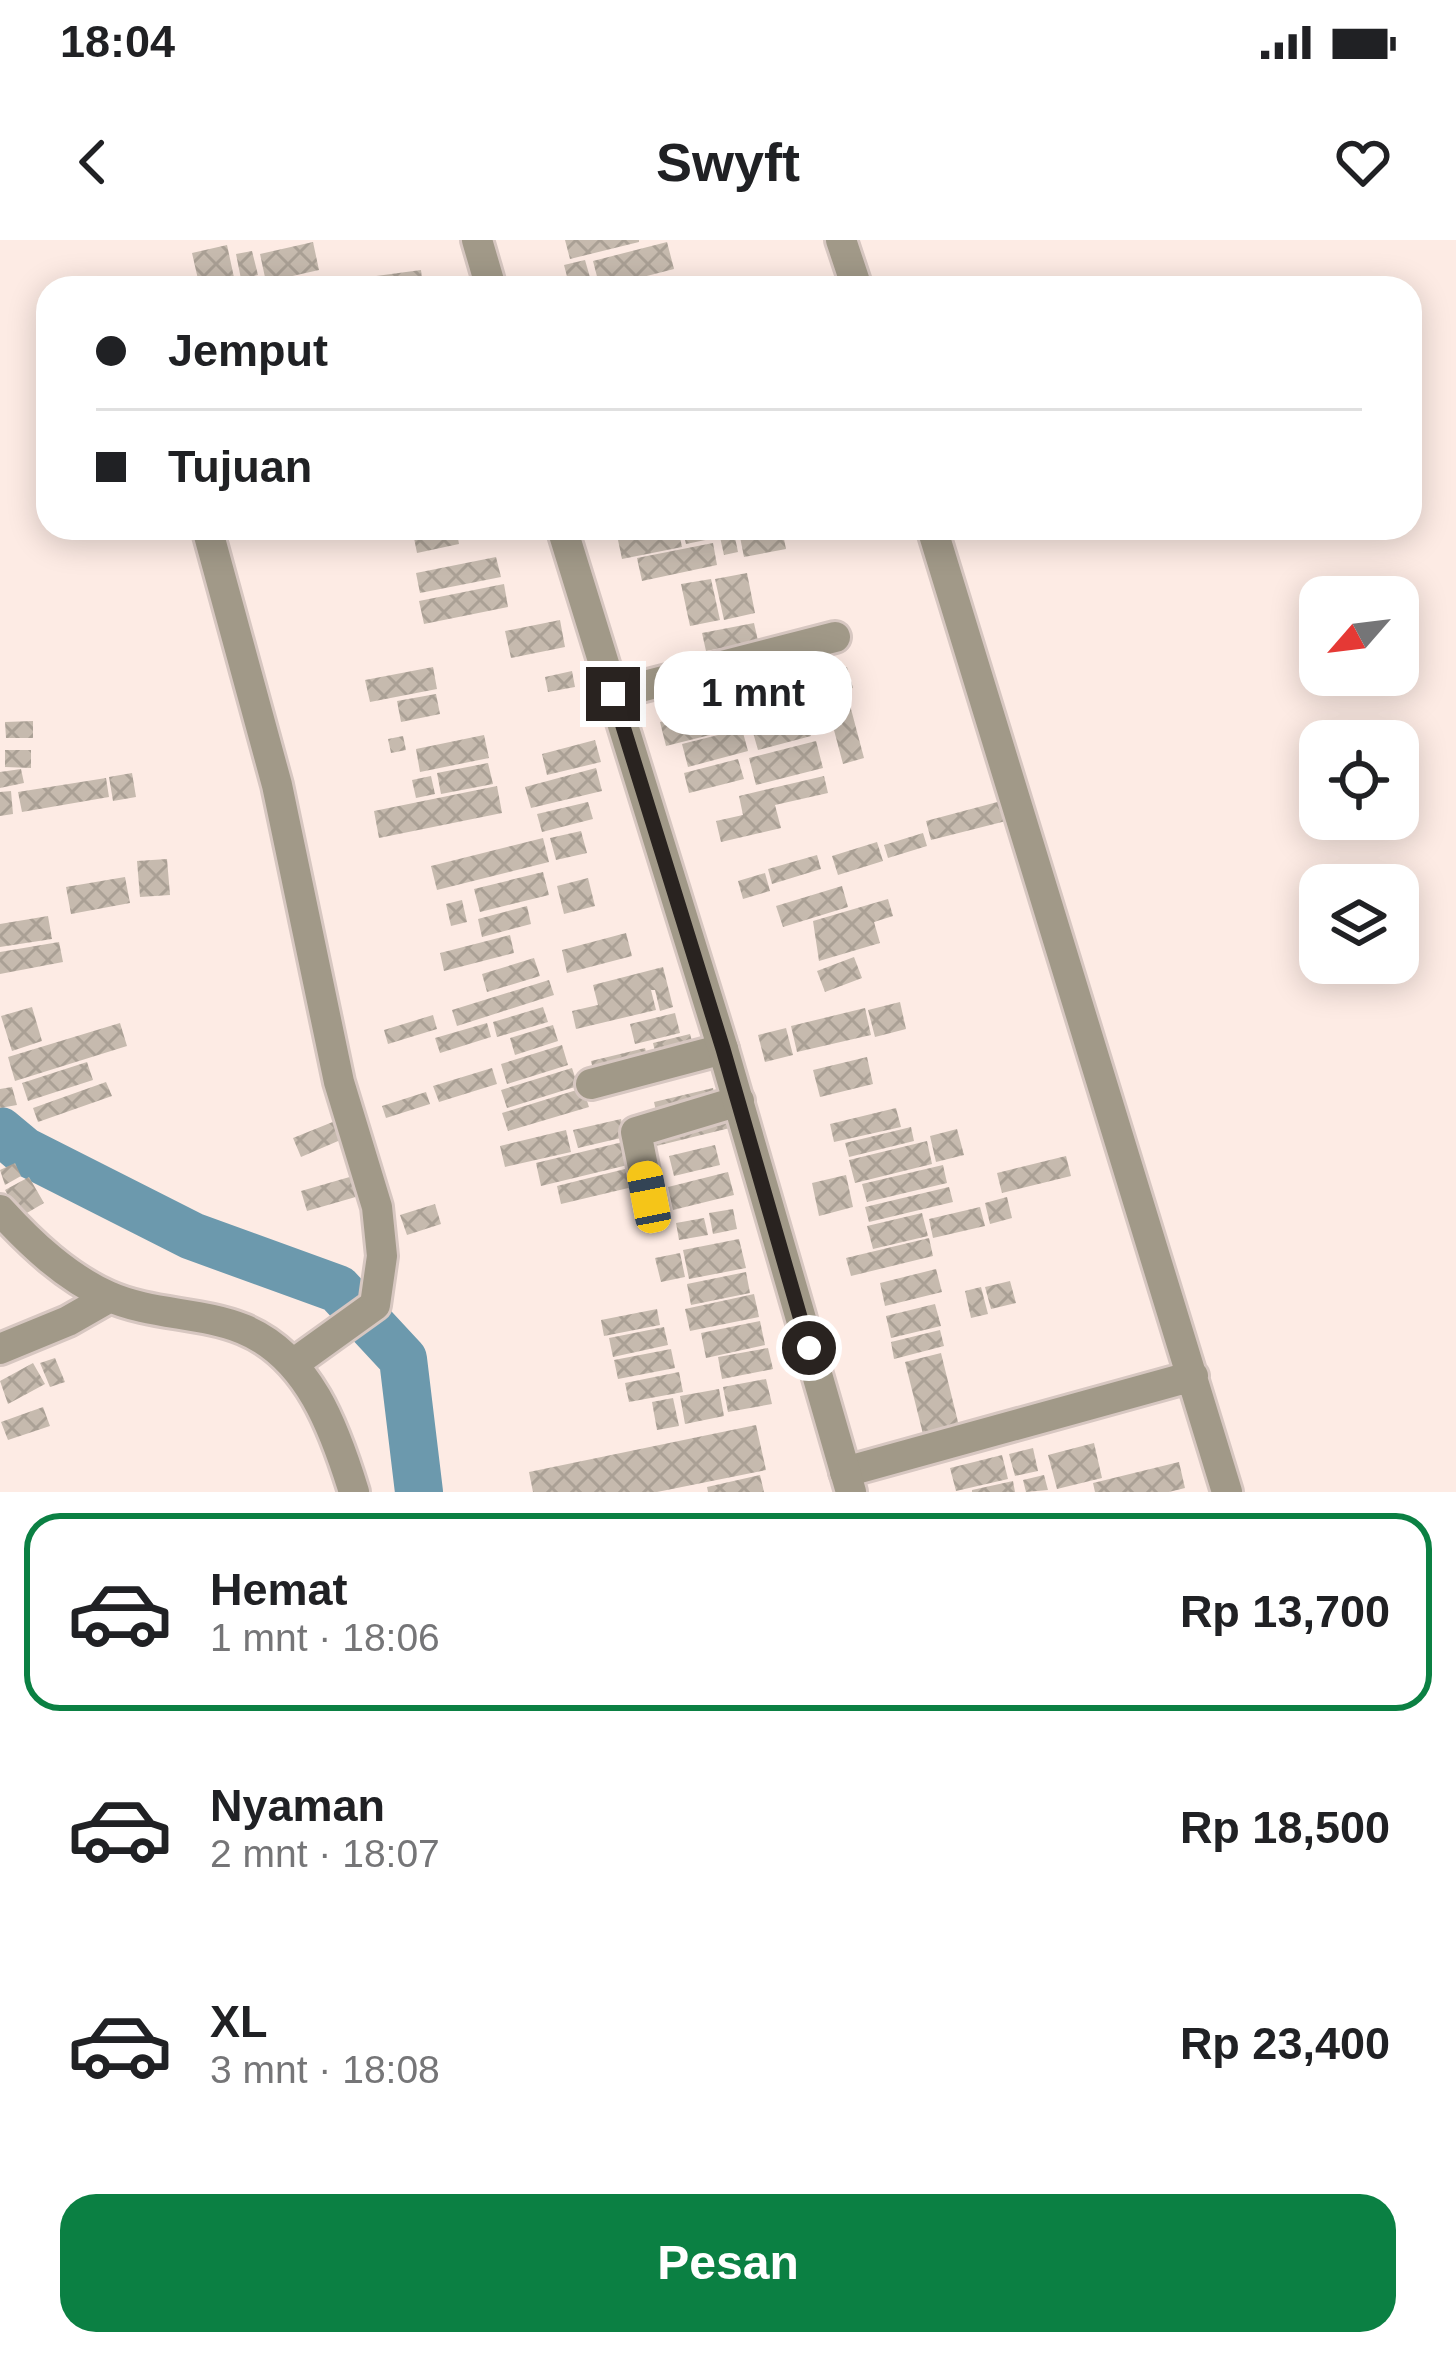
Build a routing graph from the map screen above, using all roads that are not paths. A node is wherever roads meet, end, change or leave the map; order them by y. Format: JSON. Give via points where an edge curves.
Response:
{"nodes":[{"id":1,"x":477,"y":240,"type":"edge"},
{"id":2,"x":842,"y":240,"type":"edge"},
{"id":3,"x":488,"y":276,"type":"edge"},
{"id":4,"x":853,"y":276,"type":"edge"},
{"id":5,"x":210,"y":540,"type":"edge"},
{"id":6,"x":566,"y":540,"type":"edge"},
{"id":7,"x":936,"y":540,"type":"edge"},
{"id":8,"x":835,"y":637,"type":"dead end"},
{"id":9,"x":613,"y":694,"type":"junction"},
{"id":10,"x":723,"y":1049,"type":"junction"},
{"id":11,"x":591,"y":1084,"type":"dead end"},
{"id":12,"x":739,"y":1101,"type":"junction"},
{"id":13,"x":649,"y":1197,"type":"dead end"},
{"id":14,"x":0,"y":1210,"type":"edge"},
{"id":15,"x":110,"y":1297,"type":"junction"},
{"id":16,"x":0,"y":1349,"type":"edge"},
{"id":17,"x":293,"y":1364,"type":"junction"},
{"id":18,"x":1193,"y":1376,"type":"junction"},
{"id":19,"x":848,"y":1482,"type":"edge"},
{"id":20,"x":354,"y":1492,"type":"edge"},
{"id":21,"x":1227,"y":1492,"type":"edge"}],
"edges":[{"from":1,"to":3,"type":"street"},
{"from":2,"to":4,"type":"street"},
{"from":5,"to":17,"type":"street","via":[[277,785],[382,1256],[375,1305]]},
{"from":6,"to":9,"type":"street"},
{"from":7,"to":18,"type":"street"},
{"from":8,"to":9,"type":"street"},
{"from":9,"to":10,"type":"street"},
{"from":10,"to":11,"type":"street"},
{"from":10,"to":12,"type":"street"},
{"from":12,"to":13,"type":"street","via":[[636,1132]]},
{"from":12,"to":19,"type":"street"},
{"from":14,"to":15,"type":"street","via":[[62,1268]]},
{"from":15,"to":16,"type":"street"},
{"from":15,"to":17,"type":"street","via":[[245,1329]]},
{"from":17,"to":20,"type":"street","via":[[337,1435]]},
{"from":18,"to":19,"type":"street"},
{"from":18,"to":21,"type":"street"}]}
